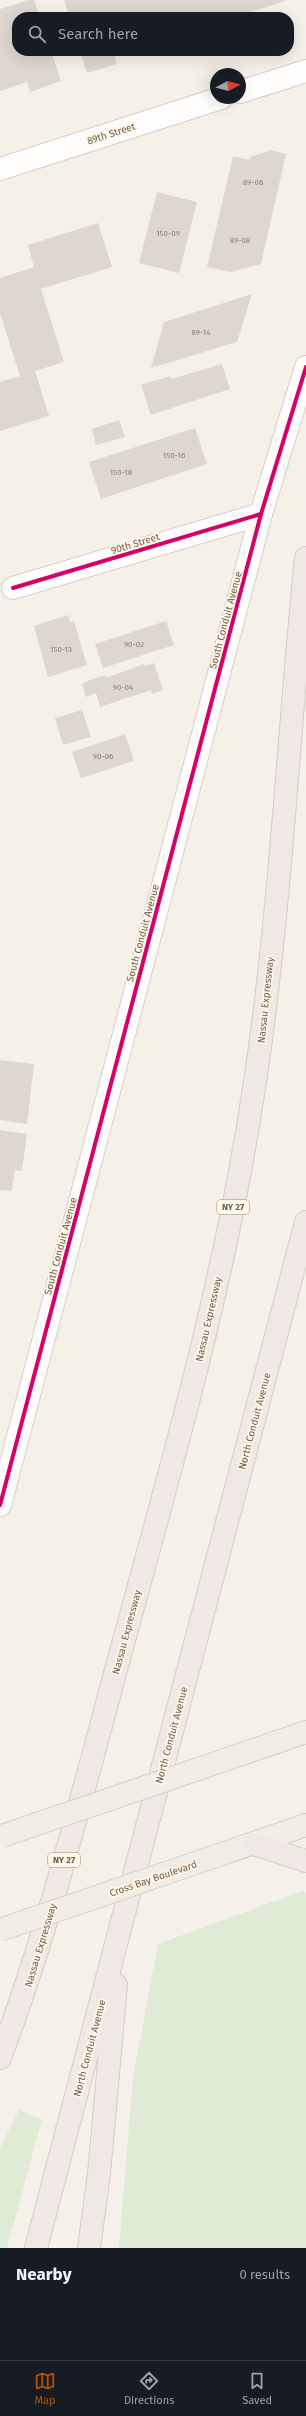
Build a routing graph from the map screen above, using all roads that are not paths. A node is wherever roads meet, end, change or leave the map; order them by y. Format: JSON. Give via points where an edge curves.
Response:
{"nodes":[{"id":1,"x":306,"y":71,"type":"edge"},
{"id":2,"x":246,"y":90,"type":"edge"},
{"id":3,"x":210,"y":102,"type":"edge"},
{"id":4,"x":0,"y":169,"type":"edge"},
{"id":5,"x":306,"y":367,"type":"edge"},
{"id":6,"x":261,"y":514,"type":"junction"},
{"id":7,"x":306,"y":558,"type":"edge"},
{"id":8,"x":14,"y":588,"type":"dead end"},
{"id":9,"x":306,"y":1222,"type":"edge"},
{"id":10,"x":0,"y":1505,"type":"edge"},
{"id":11,"x":306,"y":1732,"type":"edge"},
{"id":12,"x":306,"y":1826,"type":"edge"},
{"id":13,"x":1,"y":1836,"type":"edge"},
{"id":14,"x":254,"y":1844,"type":"junction"},
{"id":15,"x":306,"y":1861,"type":"edge"},
{"id":16,"x":122,"y":1919,"type":"junction"},
{"id":17,"x":0,"y":1930,"type":"edge"},
{"id":18,"x":0,"y":2058,"type":"edge"},
{"id":19,"x":36,"y":2248,"type":"edge"},
{"id":20,"x":89,"y":2248,"type":"edge"}],
"edges":[{"from":1,"to":2,"type":"street"},
{"from":3,"to":4,"type":"street","name":"89th Street"},
{"from":5,"to":6,"type":"street","name":"South Conduit Avenue"},
{"from":6,"to":8,"type":"street","name":"90th Street"},
{"from":6,"to":10,"type":"street","name":"South Conduit Avenue"},
{"from":7,"to":18,"type":"highway","name":"Nassau Expressway","number":"NY 27","via":[[266,988],[255,1087],[236,1191],[196,1373],[46,1930]]},
{"from":9,"to":16,"type":"highway","name":"North Conduit Avenue"},
{"from":11,"to":13,"type":"main road","bridge":true},
{"from":12,"to":14,"type":"main road","name":"Cross Bay Boulevard"},
{"from":14,"to":15,"type":"highway"},
{"from":14,"to":17,"type":"main road","name":"Cross Bay Boulevard","bridge":true},
{"from":16,"to":19,"type":"highway","name":"North Conduit Avenue"},
{"from":16,"to":20,"type":"highway","via":[[99,2174]]}]}
